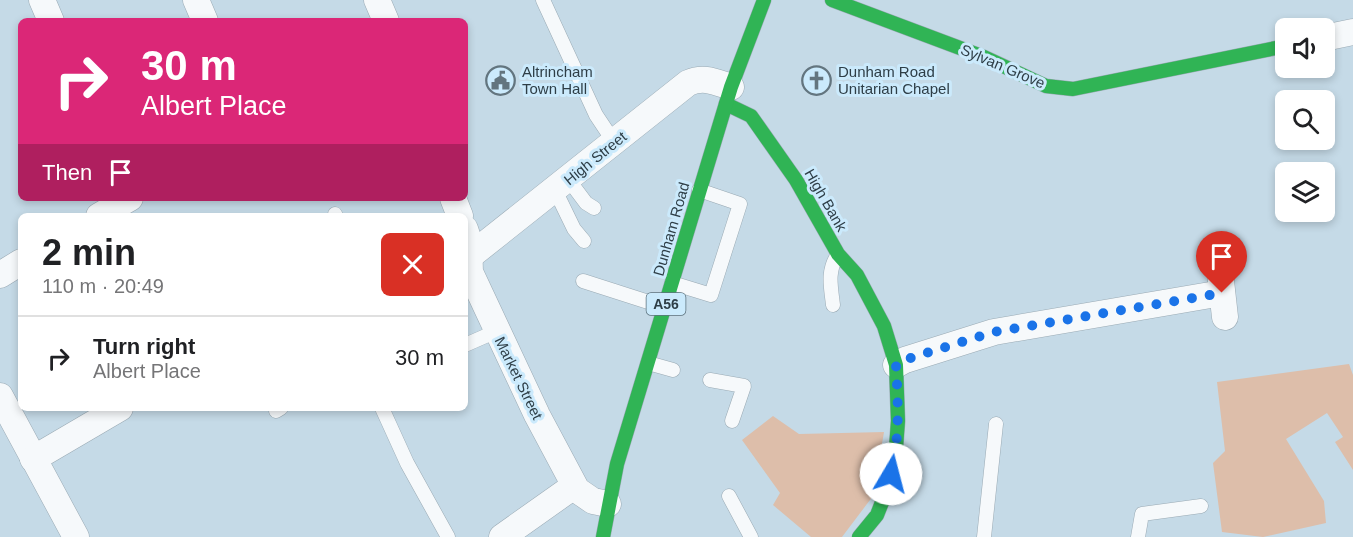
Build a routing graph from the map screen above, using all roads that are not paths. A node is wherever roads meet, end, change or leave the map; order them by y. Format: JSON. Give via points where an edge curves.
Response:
{"nodes":[{"id":1,"x":42,"y":0,"type":"edge"},
{"id":2,"x":196,"y":0,"type":"edge"},
{"id":3,"x":378,"y":0,"type":"edge"},
{"id":4,"x":543,"y":0,"type":"edge"},
{"id":5,"x":764,"y":0,"type":"edge"},
{"id":6,"x":832,"y":0,"type":"edge"},
{"id":7,"x":50,"y":18,"type":"edge"},
{"id":8,"x":204,"y":18,"type":"edge"},
{"id":9,"x":385,"y":18,"type":"edge"},
{"id":10,"x":1353,"y":32,"type":"edge"},
{"id":11,"x":1335,"y":36,"type":"edge"},
{"id":12,"x":1275,"y":48,"type":"edge"},
{"id":13,"x":728,"y":96,"type":"junction"},
{"id":14,"x":614,"y":142,"type":"junction"},
{"id":15,"x":562,"y":185,"type":"junction"},
{"id":16,"x":699,"y":190,"type":"junction"},
{"id":17,"x":125,"y":201,"type":"edge"},
{"id":18,"x":594,"y":208,"type":"dead end"},
{"id":19,"x":104,"y":213,"type":"edge"},
{"id":20,"x":584,"y":241,"type":"dead end"},
{"id":21,"x":838,"y":254,"type":"junction"},
{"id":22,"x":1218,"y":255,"type":"dead end"},
{"id":23,"x":468,"y":257,"type":"edge"},
{"id":24,"x":468,"y":263,"type":"edge"},
{"id":25,"x":18,"y":264,"type":"edge"},
{"id":26,"x":0,"y":274,"type":"edge"},
{"id":27,"x":583,"y":281,"type":"dead end"},
{"id":28,"x":672,"y":283,"type":"junction"},
{"id":29,"x":833,"y":306,"type":"dead end"},
{"id":30,"x":664,"y":308,"type":"junction"},
{"id":31,"x":497,"y":331,"type":"junction"},
{"id":32,"x":468,"y":344,"type":"edge"},
{"id":33,"x":648,"y":363,"type":"junction"},
{"id":34,"x":896,"y":365,"type":"junction"},
{"id":35,"x":673,"y":370,"type":"dead end"},
{"id":36,"x":710,"y":380,"type":"dead end"},
{"id":37,"x":0,"y":396,"type":"edge"},
{"id":38,"x":115,"y":411,"type":"edge"},
{"id":39,"x":383,"y":411,"type":"edge"},
{"id":40,"x":732,"y":421,"type":"dead end"},
{"id":41,"x":996,"y":424,"type":"dead end"},
{"id":42,"x":33,"y":459,"type":"junction"},
{"id":43,"x":574,"y":486,"type":"junction"},
{"id":44,"x":729,"y":496,"type":"dead end"},
{"id":45,"x":608,"y":504,"type":"junction"},
{"id":46,"x":1201,"y":506,"type":"dead end"},
{"id":47,"x":864,"y":535,"type":"edge"},
{"id":48,"x":76,"y":537,"type":"edge"},
{"id":49,"x":448,"y":537,"type":"edge"},
{"id":50,"x":502,"y":537,"type":"edge"},
{"id":51,"x":603,"y":537,"type":"edge"},
{"id":52,"x":751,"y":537,"type":"edge"},
{"id":53,"x":984,"y":537,"type":"edge"},
{"id":54,"x":1138,"y":537,"type":"edge"}],
"edges":[{"from":1,"to":7,"type":"street"},
{"from":2,"to":8,"type":"street"},
{"from":3,"to":9,"type":"street"},
{"from":4,"to":14,"type":"lane","via":[[596,115]]},
{"from":5,"to":13,"type":"main road","name":"Dunham Road","number":"A56"},
{"from":6,"to":12,"type":"main road","name":"Sylvan Grove","via":[[984,57],[1046,86],[1073,89]]},
{"from":10,"to":11,"type":"street"},
{"from":13,"to":14,"type":"street","name":"High Street","via":[[707,79],[697,79]]},
{"from":13,"to":16,"type":"main road","name":"Dunham Road","number":"A56"},
{"from":13,"to":21,"type":"main road","name":"High Bank","via":[[751,116],[796,180]]},
{"from":14,"to":15,"type":"street","name":"High Street"},
{"from":15,"to":18,"type":"lane"},
{"from":15,"to":20,"type":"lane","via":[[574,229]]},
{"from":15,"to":23,"type":"street","name":"High Street"},
{"from":16,"to":28,"type":"main road","name":"Dunham Road","number":"A56"},
{"from":16,"to":28,"type":"lane","via":[[740,204],[711,295]]},
{"from":17,"to":19,"type":"street"},
{"from":21,"to":29,"type":"lane","via":[[830,274]]},
{"from":21,"to":34,"type":"main road","name":"High Bank","via":[[857,275],[884,326]]},
{"from":22,"to":34,"type":"street","via":[[1224,305],[994,332]]},
{"from":24,"to":31,"type":"street","name":"Market Street"},
{"from":25,"to":26,"type":"street"},
{"from":27,"to":30,"type":"lane"},
{"from":28,"to":30,"type":"main road","name":"Dunham Road","number":"A56"},
{"from":30,"to":33,"type":"main road","name":"Dunham Road","number":"A56"},
{"from":31,"to":32,"type":"lane"},
{"from":31,"to":43,"type":"street","name":"Market Street"},
{"from":33,"to":35,"type":"lane"},
{"from":33,"to":45,"type":"main road","name":"Dunham Road","number":"A56"},
{"from":34,"to":47,"type":"main road","name":"High Bank","via":[[895,461],[877,515]]},
{"from":36,"to":40,"type":"lane","via":[[744,386]]},
{"from":37,"to":42,"type":"street"},
{"from":38,"to":42,"type":"street"},
{"from":39,"to":49,"type":"lane","via":[[406,463]]},
{"from":41,"to":53,"type":"lane"},
{"from":42,"to":48,"type":"street"},
{"from":43,"to":45,"type":"street","name":"Market Street","via":[[593,501]]},
{"from":43,"to":50,"type":"street"},
{"from":44,"to":52,"type":"lane"},
{"from":45,"to":51,"type":"main road","number":"A56"},
{"from":46,"to":54,"type":"lane","via":[[1142,514]]}]}
